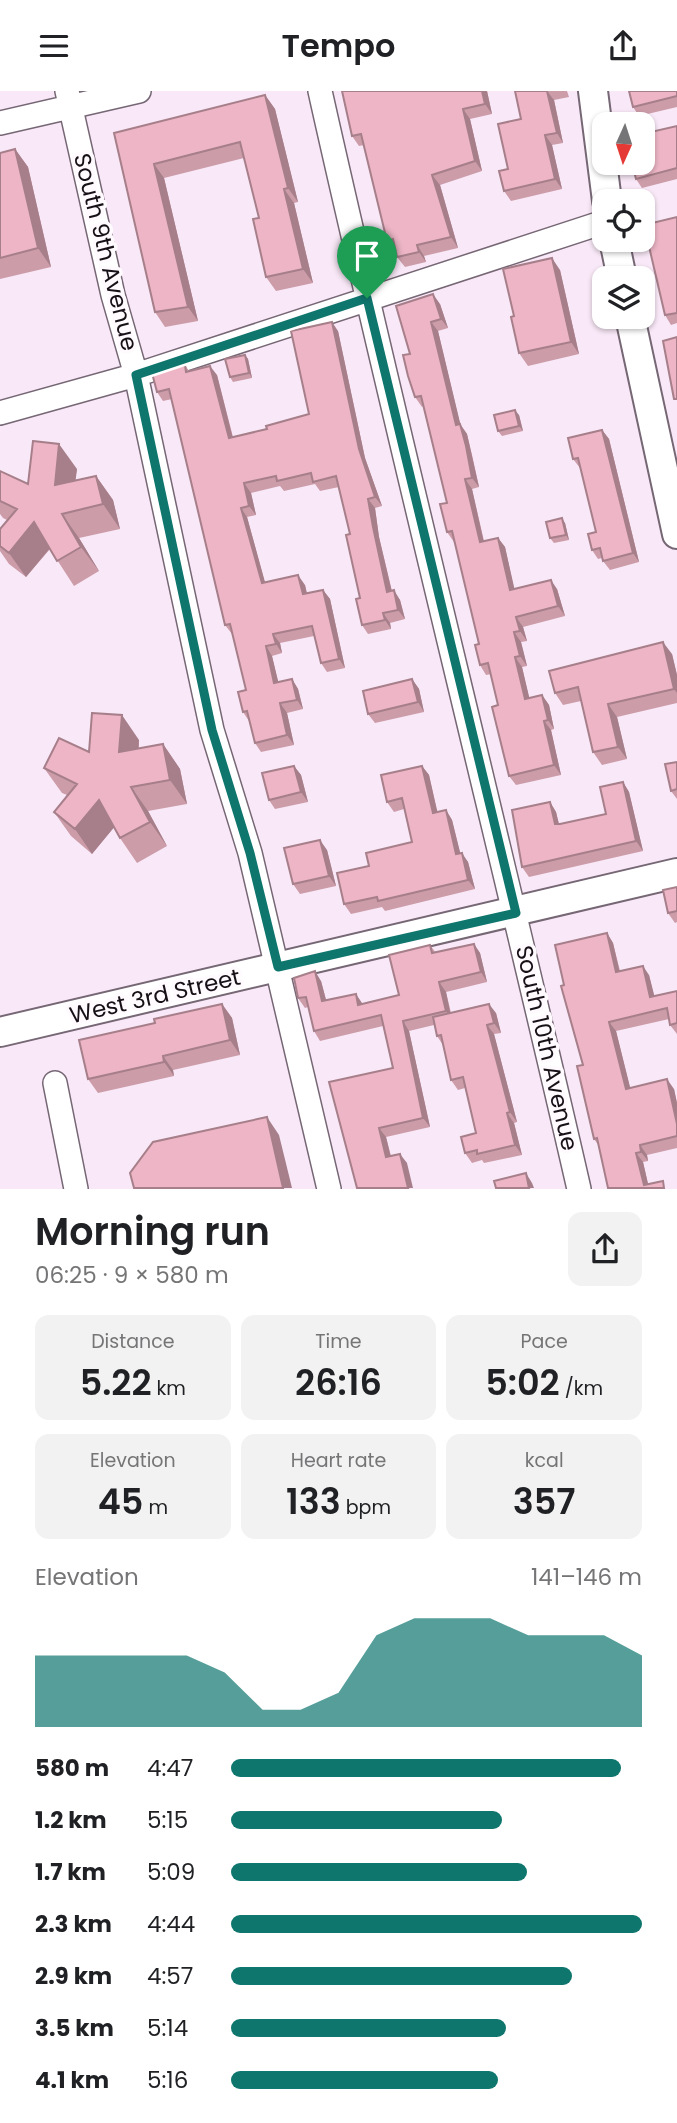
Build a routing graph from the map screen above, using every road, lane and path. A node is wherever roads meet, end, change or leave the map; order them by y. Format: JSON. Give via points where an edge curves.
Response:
{"nodes":[{"id":1,"x":139,"y":91,"type":"edge"},
{"id":2,"x":320,"y":91,"type":"edge"},
{"id":3,"x":593,"y":91,"type":"edge"},
{"id":4,"x":69,"y":99,"type":"edge"},
{"id":5,"x":0,"y":123,"type":"edge"},
{"id":6,"x":605,"y":189,"type":"edge"},
{"id":7,"x":592,"y":226,"type":"edge"},
{"id":8,"x":367,"y":298,"type":"junction"},
{"id":9,"x":633,"y":329,"type":"edge"},
{"id":10,"x":136,"y":375,"type":"junction"},
{"id":11,"x":0,"y":413,"type":"edge"},
{"id":12,"x":667,"y":445,"type":"edge"},
{"id":13,"x":677,"y":534,"type":"edge"},
{"id":14,"x":677,"y":873,"type":"edge"},
{"id":15,"x":516,"y":913,"type":"junction"},
{"id":16,"x":278,"y":967,"type":"junction"},
{"id":17,"x":0,"y":1032,"type":"edge"},
{"id":18,"x":55,"y":1083,"type":"dead end"},
{"id":19,"x":76,"y":1188,"type":"edge"},
{"id":20,"x":329,"y":1188,"type":"edge"},
{"id":21,"x":579,"y":1188,"type":"edge"}],
"edges":[{"from":1,"to":4,"type":"street"},
{"from":2,"to":8,"type":"street","name":"South 10th Avenue"},
{"from":3,"to":6,"type":"street"},
{"from":4,"to":5,"type":"street"},
{"from":4,"to":10,"type":"street","name":"South 9th Avenue"},
{"from":7,"to":8,"type":"street"},
{"from":8,"to":10,"type":"street"},
{"from":8,"to":15,"type":"street","name":"South 10th Avenue"},
{"from":9,"to":12,"type":"street"},
{"from":10,"to":11,"type":"street"},
{"from":10,"to":16,"type":"street","name":"South 9th Avenue","via":[[212,730],[250,853]]},
{"from":12,"to":13,"type":"street"},
{"from":14,"to":15,"type":"street","name":"West 3rd Street"},
{"from":15,"to":16,"type":"street","name":"West 3rd Street"},
{"from":15,"to":21,"type":"street","name":"South 10th Avenue"},
{"from":16,"to":17,"type":"street","name":"West 3rd Street"},
{"from":16,"to":20,"type":"street","name":"South 9th Avenue"},
{"from":18,"to":19,"type":"street"}]}
